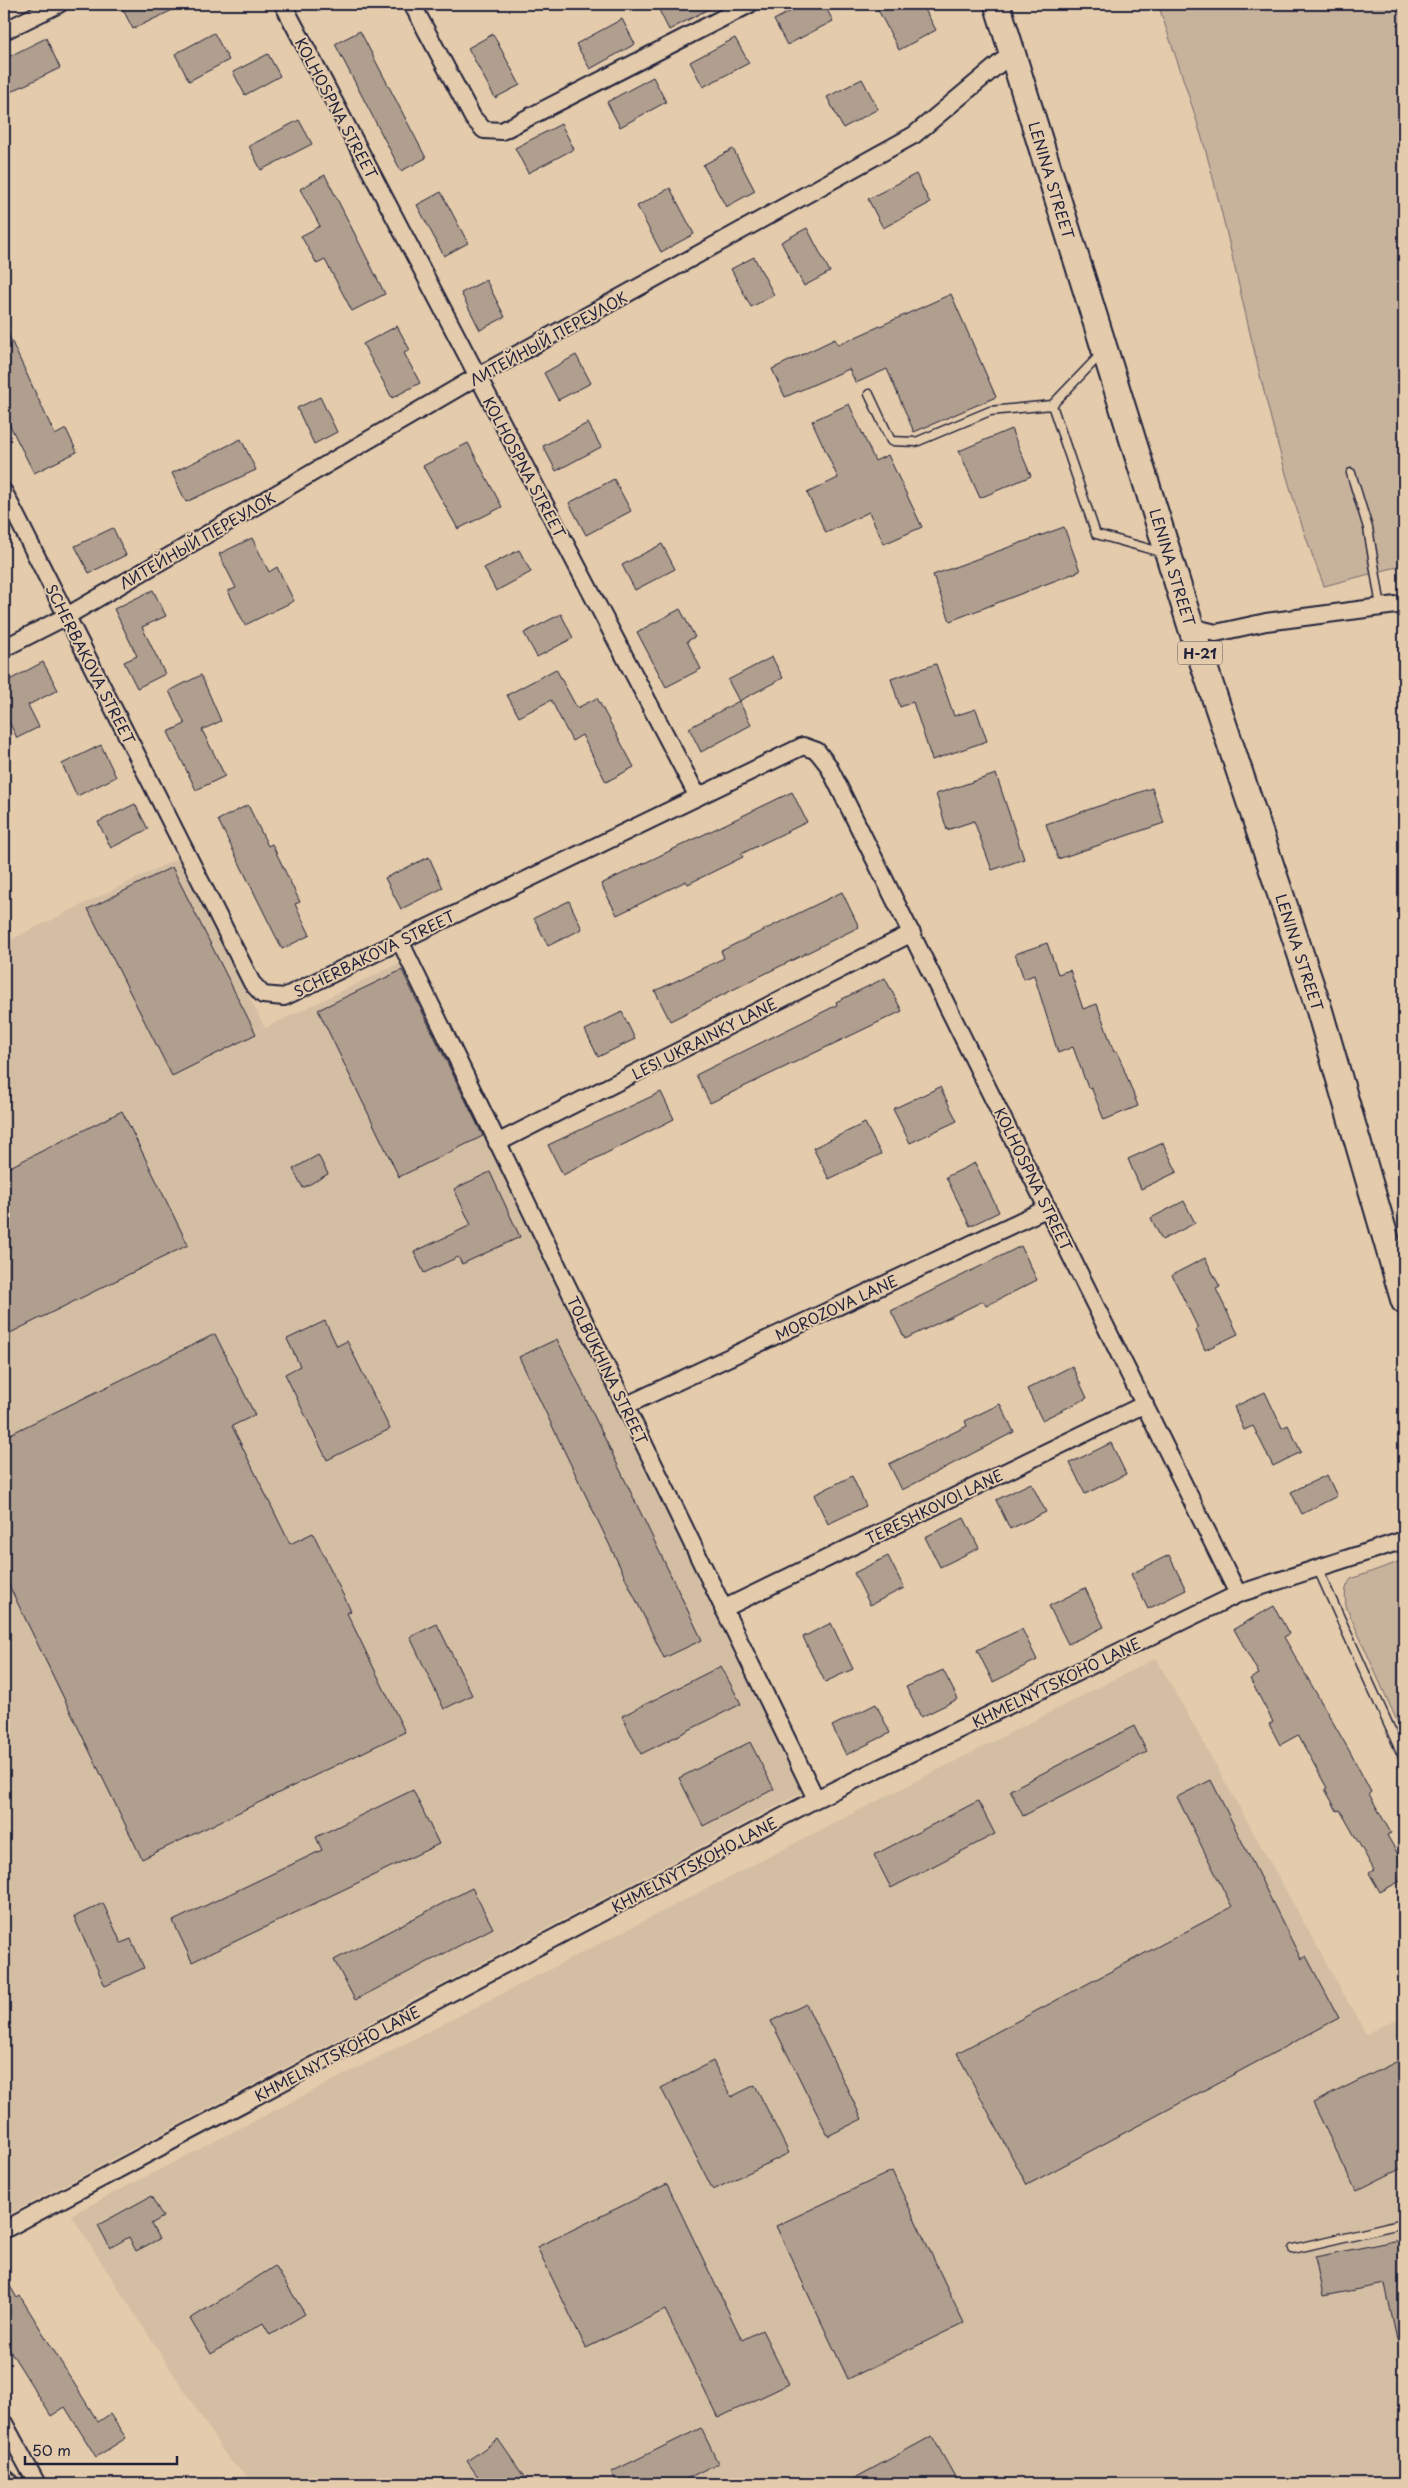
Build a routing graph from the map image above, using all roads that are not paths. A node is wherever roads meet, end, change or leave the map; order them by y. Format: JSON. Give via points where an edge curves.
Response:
{"nodes":[{"id":1,"x":59,"y":4,"type":"edge"},
{"id":2,"x":282,"y":4,"type":"edge"},
{"id":3,"x":412,"y":4,"type":"edge"},
{"id":4,"x":750,"y":4,"type":"edge"},
{"id":5,"x":997,"y":4,"type":"edge"},
{"id":6,"x":4,"y":31,"type":"edge"},
{"id":7,"x":1012,"y":53,"type":"junction"},
{"id":8,"x":1105,"y":350,"type":"junction"},
{"id":9,"x":478,"y":376,"type":"junction"},
{"id":10,"x":869,"y":394,"type":"dead end"},
{"id":11,"x":1052,"y":405,"type":"junction"},
{"id":12,"x":1351,"y":473,"type":"dead end"},
{"id":13,"x":4,"y":492,"type":"edge"},
{"id":14,"x":1169,"y":554,"type":"junction"},
{"id":15,"x":1404,"y":604,"type":"edge"},
{"id":16,"x":1381,"y":607,"type":"junction"},
{"id":17,"x":72,"y":614,"type":"junction"},
{"id":18,"x":1191,"y":627,"type":"junction"},
{"id":19,"x":4,"y":648,"type":"edge"},
{"id":20,"x":828,"y":765,"type":"joint"},
{"id":21,"x":698,"y":797,"type":"junction"},
{"id":22,"x":912,"y":933,"type":"junction"},
{"id":23,"x":400,"y":941,"type":"junction"},
{"id":24,"x":497,"y":1142,"type":"junction"},
{"id":25,"x":1048,"y":1208,"type":"junction"},
{"id":26,"x":1404,"y":1301,"type":"edge"},
{"id":27,"x":1146,"y":1404,"type":"junction"},
{"id":28,"x":625,"y":1406,"type":"junction"},
{"id":29,"x":1404,"y":1540,"type":"edge"},
{"id":30,"x":1317,"y":1567,"type":"junction"},
{"id":31,"x":1238,"y":1594,"type":"junction"},
{"id":32,"x":723,"y":1609,"type":"junction"},
{"id":33,"x":1404,"y":1759,"type":"edge"},
{"id":34,"x":816,"y":1799,"type":"junction"},
{"id":35,"x":1404,"y":2222,"type":"edge"},
{"id":36,"x":4,"y":2230,"type":"edge"},
{"id":37,"x":1293,"y":2249,"type":"dead end"},
{"id":38,"x":4,"y":2423,"type":"edge"},
{"id":39,"x":4,"y":2477,"type":"edge"},
{"id":40,"x":12,"y":2484,"type":"edge"},
{"id":41,"x":37,"y":2484,"type":"edge"}],
"edges":[{"from":1,"to":6,"type":"street"},
{"from":2,"to":9,"type":"street","name":"KOLHOSPNA STREET"},
{"from":3,"to":4,"type":"street","via":[[473,118],[484,130],[502,131]]},
{"from":5,"to":7,"type":"main road","name":"LENINA STREET","number":"Н-21"},
{"from":7,"to":8,"type":"main road","name":"LENINA STREET","number":"Н-21"},
{"from":7,"to":9,"type":"street","name":"ЛИТЕЙНЫЙ ПЕРЕУЛОК","via":[[914,135]]},
{"from":8,"to":11,"type":"lane"},
{"from":8,"to":14,"type":"main road","name":"LENINA STREET","number":"Н-21"},
{"from":9,"to":17,"type":"street","name":"ЛИТЕЙНЫЙ ПЕРЕУЛОК"},
{"from":9,"to":21,"type":"street","name":"KOLHOSPNA STREET"},
{"from":10,"to":11,"type":"lane","via":[[891,441],[916,442],[990,411]]},
{"from":11,"to":14,"type":"lane","via":[[1096,534]]},
{"from":12,"to":16,"type":"lane","via":[[1368,528]]},
{"from":13,"to":17,"type":"street","name":"SCHERBAKOVA STREET"},
{"from":14,"to":18,"type":"main road","name":"LENINA STREET","number":"Н-21"},
{"from":15,"to":16,"type":"street"},
{"from":16,"to":18,"type":"street","via":[[1216,632]]},
{"from":17,"to":19,"type":"street","name":"ЛИТЕЙНЫЙ ПЕРЕУЛОК"},
{"from":17,"to":23,"type":"street","name":"SCHERBAKOVA STREET","via":[[252,983],[263,995],[284,997]]},
{"from":18,"to":26,"type":"main road","name":"LENINA STREET","number":"Н-21","via":[[1319,1009]]},
{"from":20,"to":21,"type":"street","name":"SCHERBAKOVA STREET","via":[[817,751],[803,746]]},
{"from":20,"to":22,"type":"street","name":"KOLHOSPNA STREET"},
{"from":21,"to":23,"type":"street","name":"SCHERBAKOVA STREET"},
{"from":22,"to":24,"type":"street","name":"LESI UKRAINKY LANE"},
{"from":22,"to":25,"type":"street","name":"KOLHOSPNA STREET"},
{"from":23,"to":24,"type":"street","name":"TOLBUKHINA STREET"},
{"from":24,"to":28,"type":"street","name":"TOLBUKHINA STREET"},
{"from":25,"to":27,"type":"street","name":"KOLHOSPNA STREET"},
{"from":25,"to":28,"type":"street","name":"MOROZOVA LANE"},
{"from":27,"to":31,"type":"street","name":"KOLHOSPNA STREET"},
{"from":27,"to":32,"type":"street","name":"TERESHKOVOI LANE"},
{"from":28,"to":32,"type":"street","name":"TOLBUKHINA STREET"},
{"from":29,"to":30,"type":"street","name":"KHMELNYTSKOHO LANE"},
{"from":30,"to":31,"type":"street","name":"KHMELNYTSKOHO LANE"},
{"from":30,"to":33,"type":"lane"},
{"from":31,"to":34,"type":"street","name":"KHMELNYTSKOHO LANE"},
{"from":32,"to":34,"type":"street","name":"TOLBUKHINA STREET"},
{"from":34,"to":36,"type":"street","name":"KHMELNYTSKOHO LANE"},
{"from":35,"to":37,"type":"lane"},
{"from":38,"to":41,"type":"street"},
{"from":39,"to":40,"type":"street"}]}
